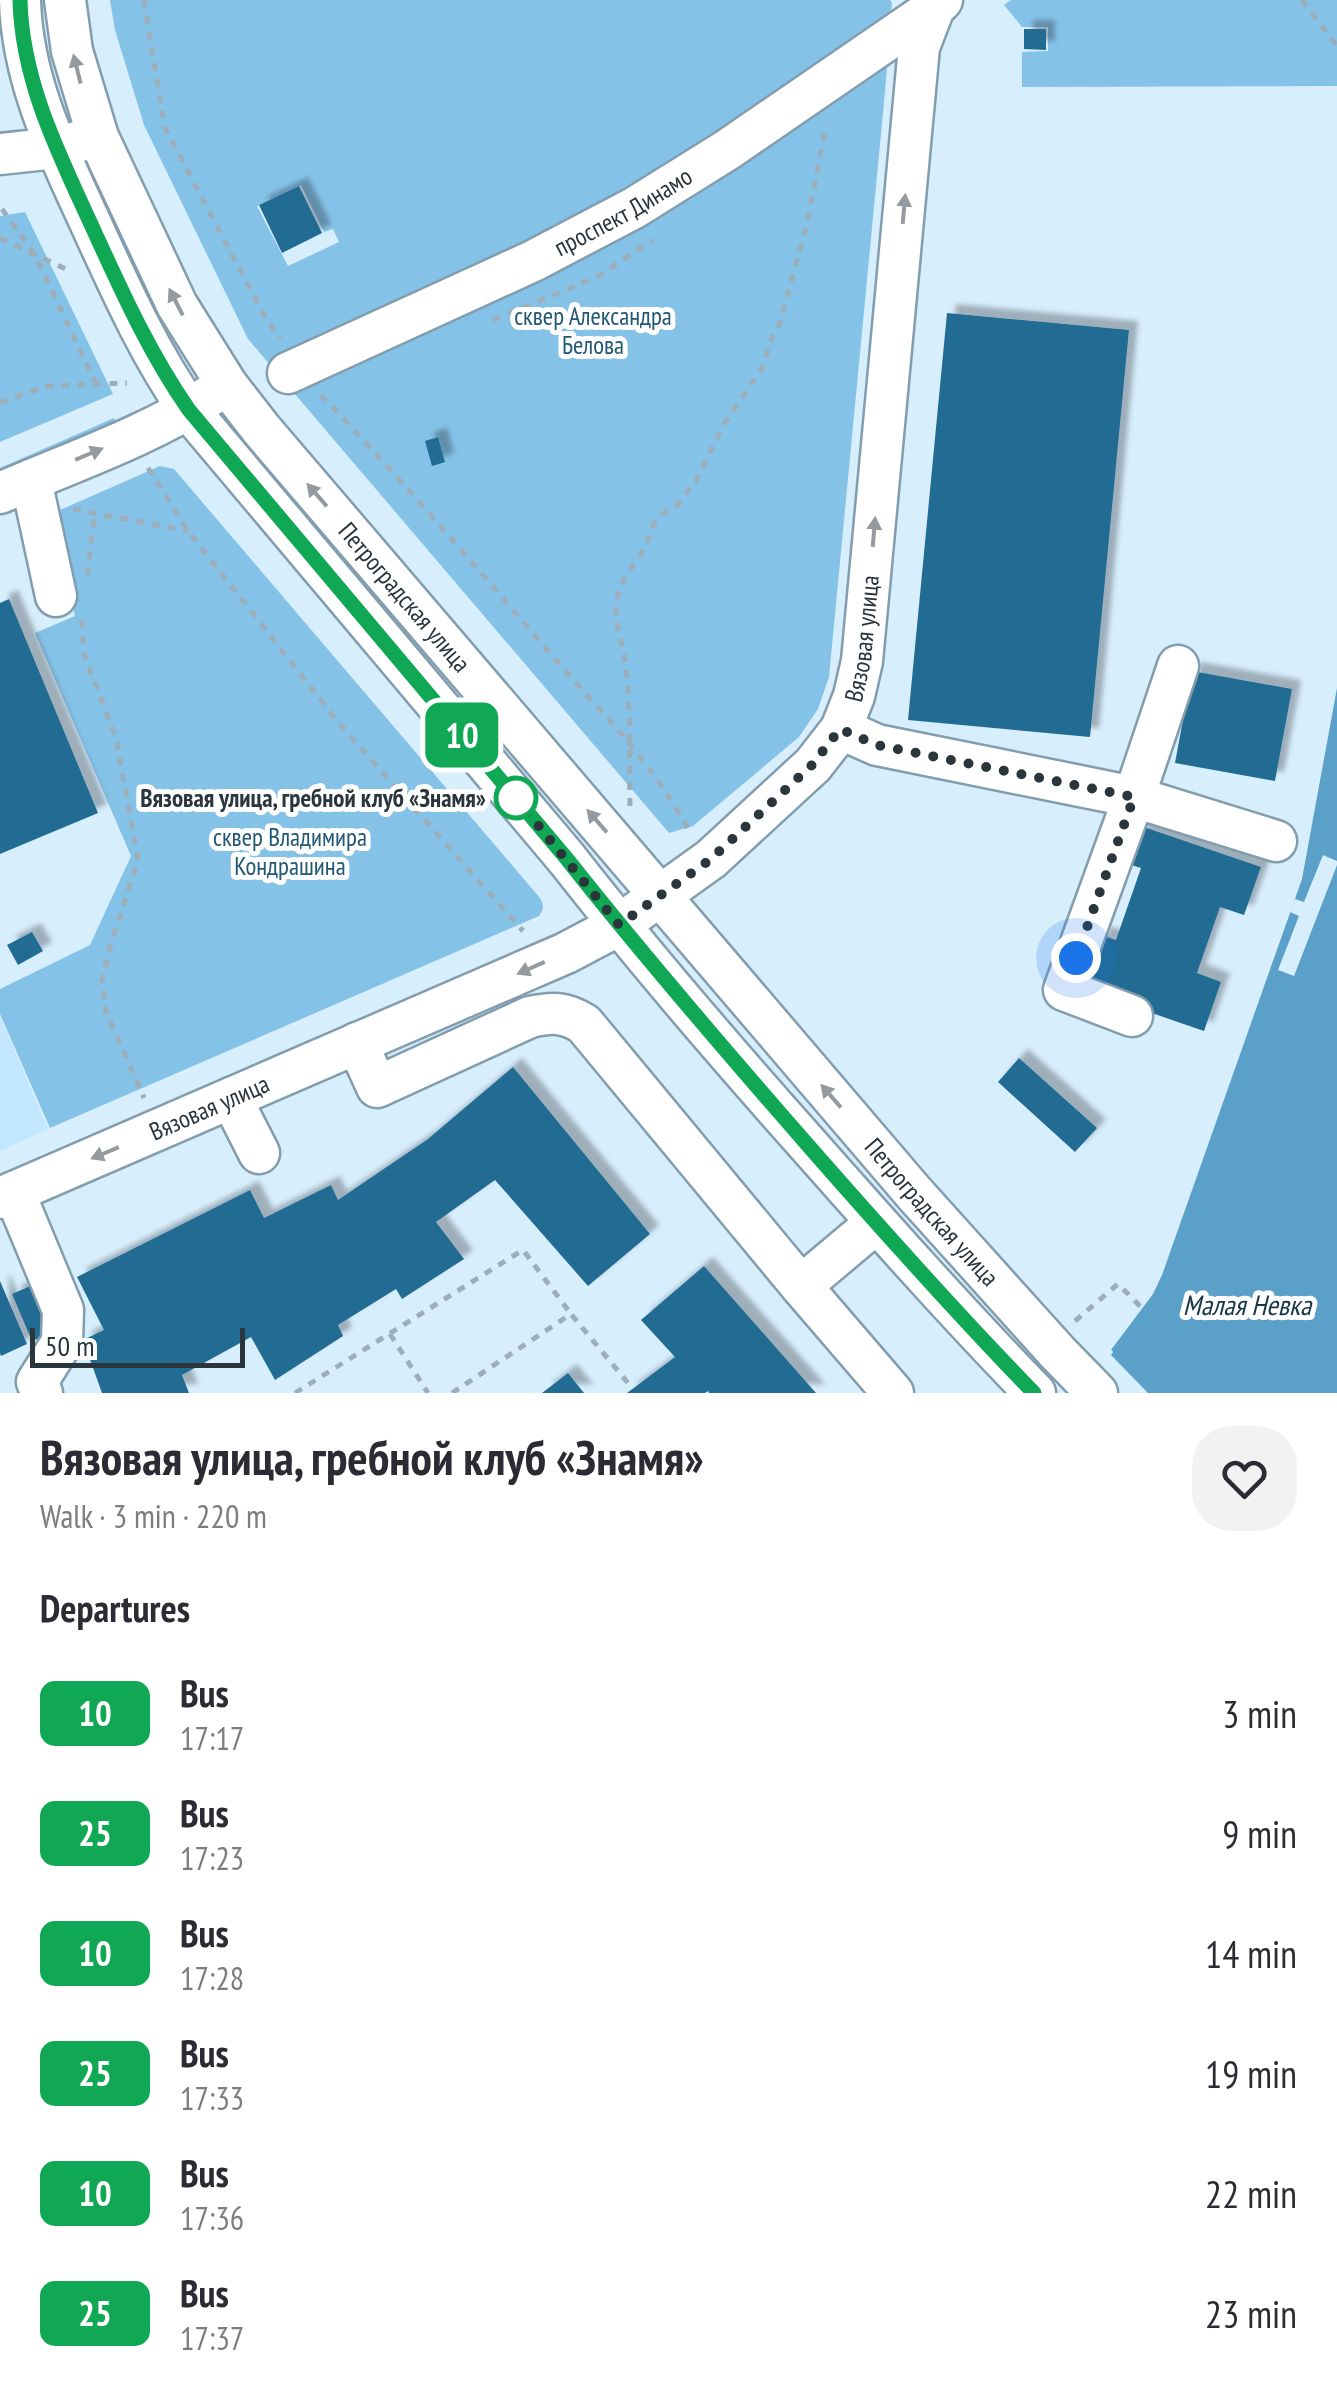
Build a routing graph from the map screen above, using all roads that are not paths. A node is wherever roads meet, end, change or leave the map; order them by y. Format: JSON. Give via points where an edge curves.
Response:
{"nodes":[{"id":1,"x":20,"y":0,"type":"edge"},
{"id":2,"x":64,"y":0,"type":"edge"},
{"id":3,"x":938,"y":4,"type":"edge"},
{"id":4,"x":98,"y":136,"type":"junction"},
{"id":5,"x":56,"y":148,"type":"junction"},
{"id":6,"x":0,"y":154,"type":"edge"},
{"id":7,"x":296,"y":369,"type":"road end"},
{"id":8,"x":227,"y":385,"type":"junction"},
{"id":9,"x":189,"y":410,"type":"junction"},
{"id":10,"x":16,"y":487,"type":"edge"},
{"id":11,"x":75,"y":595,"type":"road end"},
{"id":12,"x":1178,"y":666,"type":"dead end"},
{"id":13,"x":840,"y":729,"type":"junction"},
{"id":14,"x":1134,"y":797,"type":"junction"},
{"id":15,"x":1276,"y":841,"type":"dead end"},
{"id":16,"x":660,"y":896,"type":"junction"},
{"id":17,"x":619,"y":925,"type":"junction"},
{"id":18,"x":1132,"y":1016,"type":"dead end"},
{"id":19,"x":357,"y":1044,"type":"junction"},
{"id":20,"x":230,"y":1098,"type":"junction"},
{"id":21,"x":259,"y":1153,"type":"dead end"},
{"id":22,"x":7,"y":1195,"type":"edge"},
{"id":23,"x":876,"y":1223,"type":"junction"},
{"id":24,"x":800,"y":1286,"type":"junction"},
{"id":25,"x":1030,"y":1388,"type":"edge"},
{"id":26,"x":42,"y":1393,"type":"edge"},
{"id":27,"x":893,"y":1393,"type":"edge"},
{"id":28,"x":1097,"y":1393,"type":"edge"}],
"edges":[{"from":1,"to":5,"type":"street","name":"Петроградская улица","via":[[36,96]]},
{"from":4,"to":2,"type":"street","name":"Петроградская улица","one_way":true},
{"from":3,"to":7,"type":"street","name":"проспект Динамо","via":[[634,208]]},
{"from":13,"to":3,"type":"street","name":"Вязовая улица","one_way":true,"via":[[862,661],[920,47]]},
{"from":4,"to":5,"type":"street"},
{"from":8,"to":4,"type":"street","name":"Петроградская улица","one_way":true,"via":[[177,306]]},
{"from":5,"to":6,"type":"street"},
{"from":5,"to":9,"type":"street","name":"Петроградская улица","via":[[138,326]]},
{"from":8,"to":9,"type":"street"},
{"from":16,"to":8,"type":"street","name":"Петроградская улица","one_way":true},
{"from":10,"to":9,"type":"street","one_way":true},
{"from":9,"to":17,"type":"street","name":"Петроградская улица"},
{"from":10,"to":11,"type":"street"},
{"from":12,"to":14,"type":"street"},
{"from":13,"to":14,"type":"street","via":[[877,745]]},
{"from":13,"to":16,"type":"street","name":"Вязовая улица","via":[[812,765],[711,859]]},
{"from":14,"to":15,"type":"street"},
{"from":14,"to":18,"type":"street","via":[[1064,990]]},
{"from":16,"to":17,"type":"street","name":"Вязовая улица"},
{"from":28,"to":16,"type":"street","name":"Петроградская улица","one_way":true,"via":[[1065,1338],[914,1193]]},
{"from":17,"to":19,"type":"street","name":"Вязовая улица","one_way":true},
{"from":17,"to":23,"type":"street","name":"Петроградская улица"},
{"from":19,"to":20,"type":"street","name":"Вязовая улица"},
{"from":19,"to":24,"type":"street","via":[[377,1086],[530,1017],[568,1014],[584,1024],[722,1218]]},
{"from":20,"to":21,"type":"street"},
{"from":20,"to":22,"type":"street","name":"Вязовая улица","one_way":true},
{"from":22,"to":26,"type":"street","via":[[63,1310],[62,1342],[37,1382]]},
{"from":23,"to":24,"type":"street"},
{"from":23,"to":25,"type":"street","name":"Петроградская улица"},
{"from":24,"to":27,"type":"street"}]}
